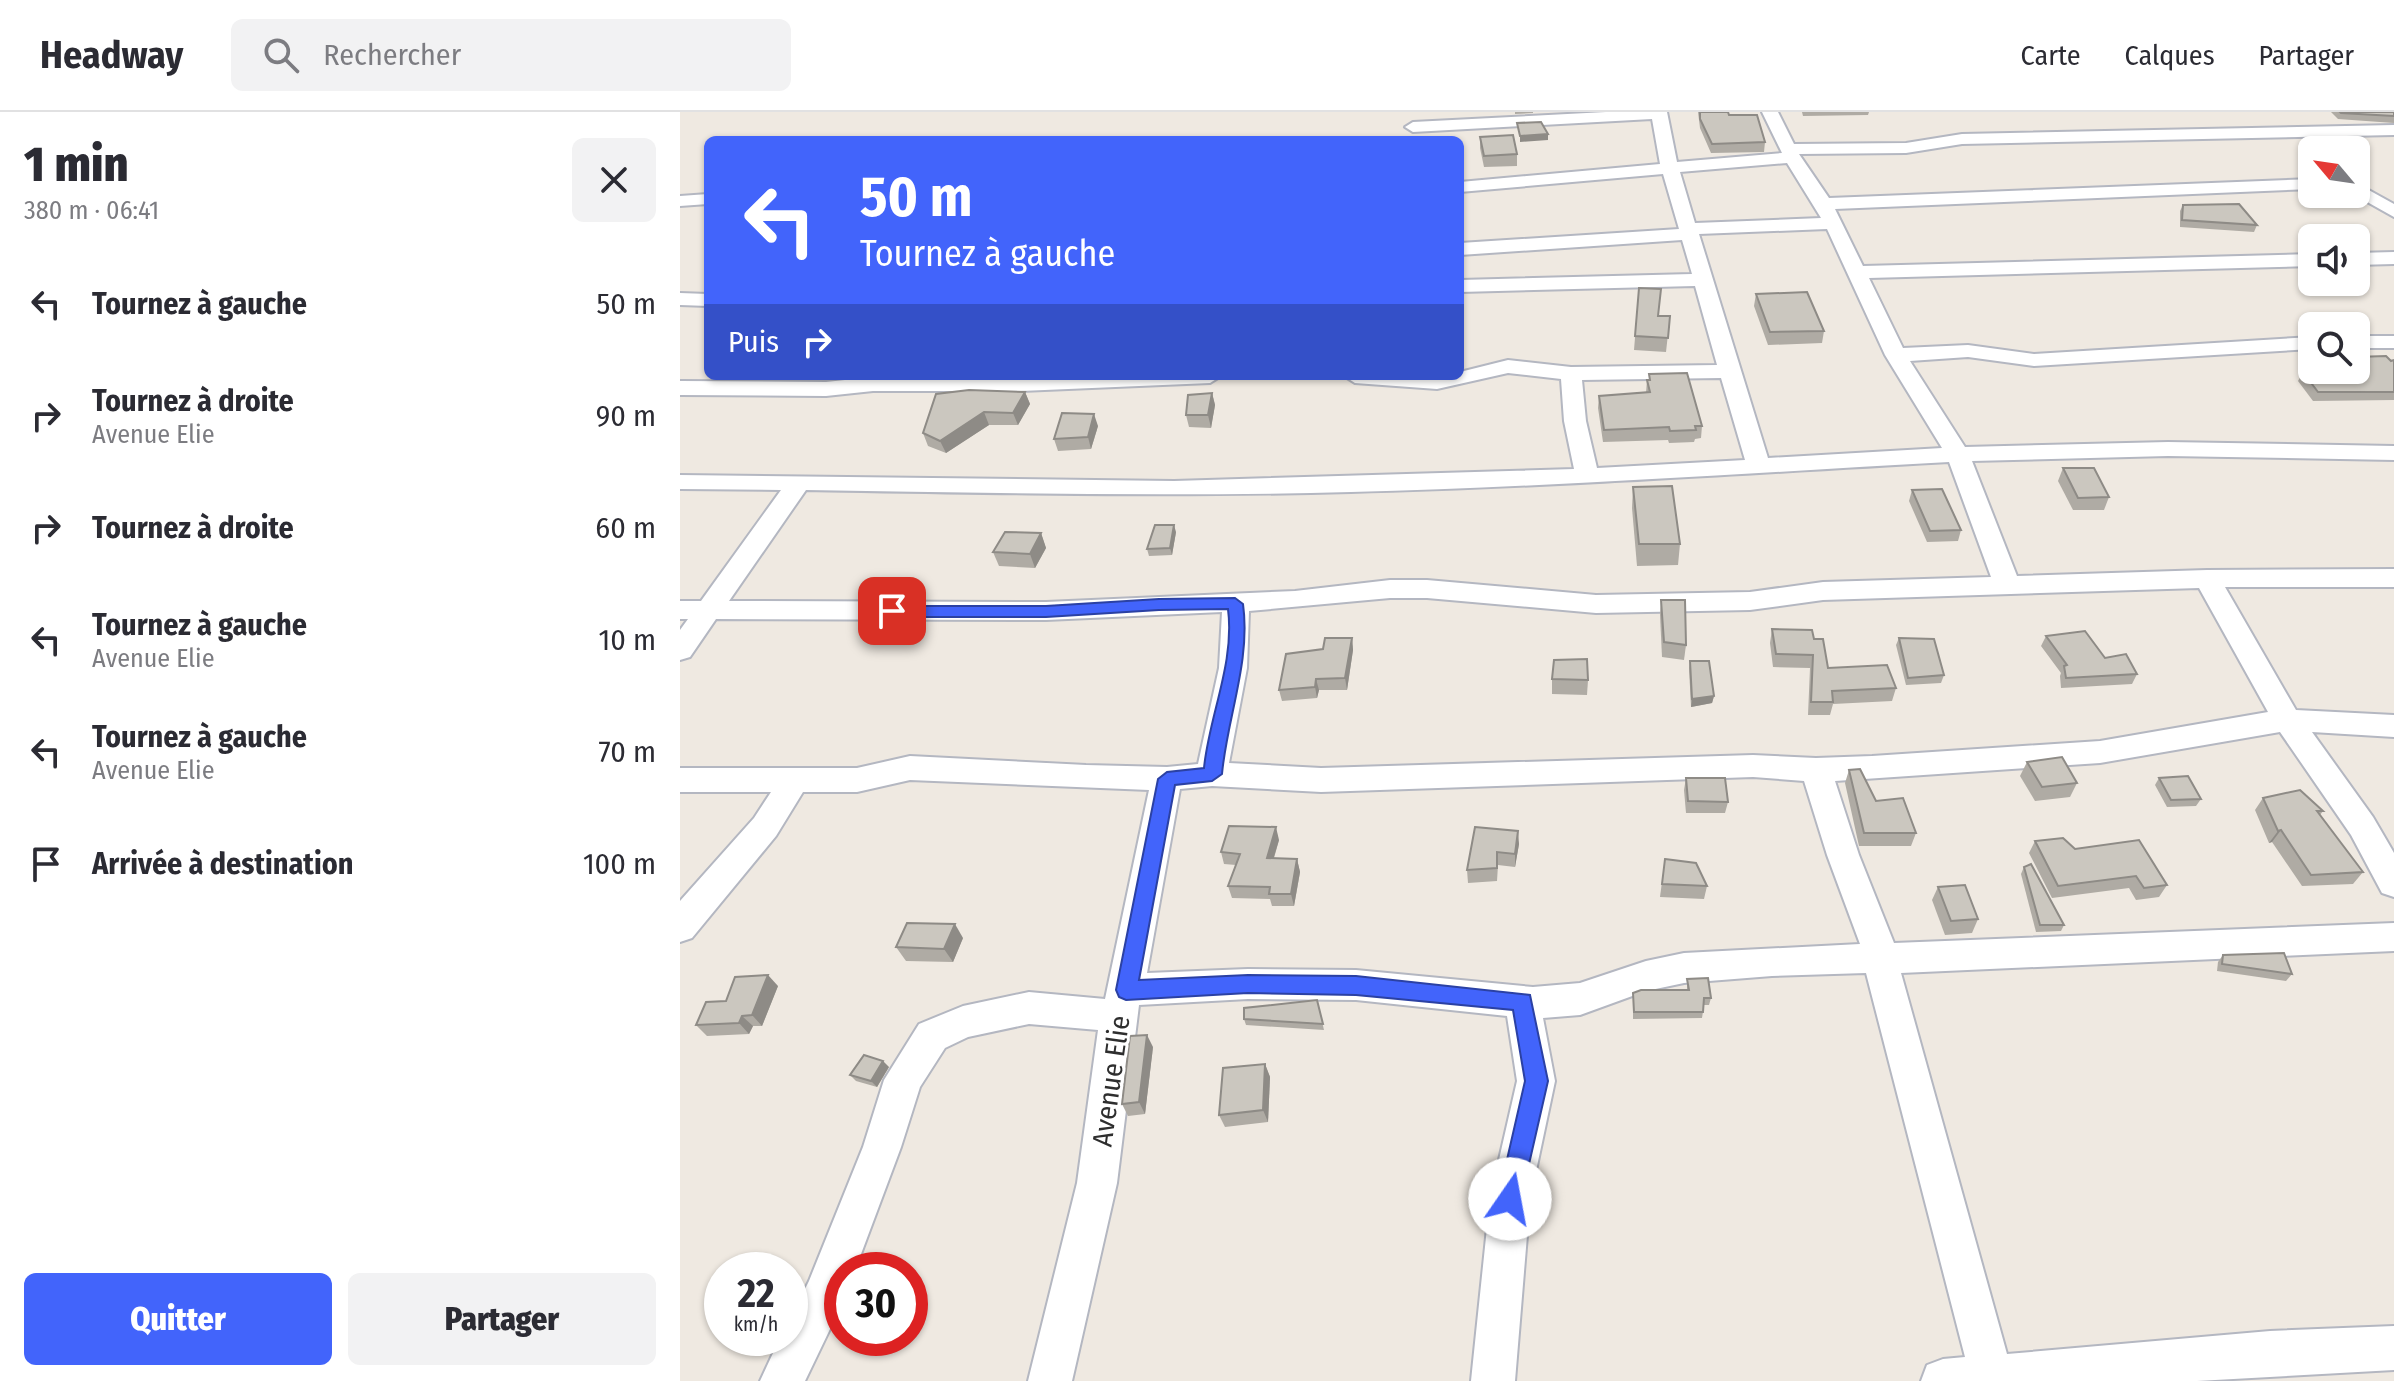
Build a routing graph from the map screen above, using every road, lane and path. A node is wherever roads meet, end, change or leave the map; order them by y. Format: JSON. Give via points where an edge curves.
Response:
{"nodes":[{"id":1,"x":1426,"y":112,"type":"edge"},
{"id":2,"x":1770,"y":112,"type":"edge"},
{"id":3,"x":2273,"y":112,"type":"edge"},
{"id":4,"x":1659,"y":113,"type":"edge"},
{"id":5,"x":2394,"y":130,"type":"edge"},
{"id":6,"x":2296,"y":131,"type":"junction"},
{"id":7,"x":1408,"y":134,"type":"edge"},
{"id":8,"x":2301,"y":136,"type":"edge"},
{"id":9,"x":1790,"y":153,"type":"junction"},
{"id":10,"x":1670,"y":169,"type":"junction"},
{"id":11,"x":2386,"y":184,"type":"dead end"},
{"id":12,"x":2298,"y":185,"type":"edge"},
{"id":13,"x":2370,"y":185,"type":"edge"},
{"id":14,"x":1464,"y":187,"type":"edge"},
{"id":15,"x":2370,"y":195,"type":"edge"},
{"id":16,"x":704,"y":199,"type":"edge"},
{"id":17,"x":680,"y":201,"type":"edge"},
{"id":18,"x":1824,"y":204,"type":"junction"},
{"id":19,"x":2394,"y":212,"type":"edge"},
{"id":20,"x":1833,"y":223,"type":"junction"},
{"id":21,"x":1688,"y":231,"type":"junction"},
{"id":22,"x":1464,"y":249,"type":"edge"},
{"id":23,"x":2394,"y":258,"type":"edge"},
{"id":24,"x":2370,"y":259,"type":"edge"},
{"id":25,"x":2298,"y":260,"type":"edge"},
{"id":26,"x":1857,"y":272,"type":"junction"},
{"id":27,"x":1702,"y":280,"type":"junction"},
{"id":28,"x":1464,"y":286,"type":"edge"},
{"id":29,"x":680,"y":299,"type":"edge"},
{"id":30,"x":704,"y":300,"type":"edge"},
{"id":31,"x":2370,"y":342,"type":"edge"},
{"id":32,"x":2394,"y":342,"type":"edge"},
{"id":33,"x":2298,"y":343,"type":"edge"},
{"id":34,"x":1896,"y":355,"type":"junction"},
{"id":35,"x":1729,"y":371,"type":"junction"},
{"id":36,"x":1571,"y":374,"type":"junction"},
{"id":37,"x":1464,"y":378,"type":"edge"},
{"id":38,"x":1116,"y":380,"type":"edge"},
{"id":39,"x":1410,"y":380,"type":"edge"},
{"id":40,"x":1456,"y":380,"type":"edge"},
{"id":41,"x":680,"y":388,"type":"edge"},
{"id":42,"x":2394,"y":453,"type":"edge"},
{"id":43,"x":1958,"y":454,"type":"junction"},
{"id":44,"x":1759,"y":468,"type":"junction"},
{"id":45,"x":1587,"y":476,"type":"junction"},
{"id":46,"x":800,"y":481,"type":"junction"},
{"id":47,"x":680,"y":482,"type":"edge"},
{"id":48,"x":2394,"y":578,"type":"edge"},
{"id":49,"x":2207,"y":579,"type":"junction"},
{"id":50,"x":2008,"y":587,"type":"junction"},
{"id":51,"x":1235,"y":604,"type":"junction"},
{"id":52,"x":680,"y":610,"type":"edge"},
{"id":53,"x":708,"y":612,"type":"junction"},
{"id":54,"x":680,"y":650,"type":"edge"},
{"id":55,"x":2287,"y":720,"type":"junction"},
{"id":56,"x":2394,"y":726,"type":"edge"},
{"id":57,"x":1816,"y":770,"type":"junction"},
{"id":58,"x":1212,"y":774,"type":"junction"},
{"id":59,"x":1167,"y":779,"type":"junction"},
{"id":60,"x":680,"y":780,"type":"edge"},
{"id":61,"x":794,"y":781,"type":"junction"},
{"id":62,"x":2394,"y":883,"type":"edge"},
{"id":63,"x":682,"y":921,"type":"edge"},
{"id":64,"x":2394,"y":937,"type":"edge"},
{"id":65,"x":1878,"y":958,"type":"junction"},
{"id":66,"x":1522,"y":1002,"type":"junction"},
{"id":67,"x":1122,"y":1003,"type":"junction"},
{"id":68,"x":2394,"y":1348,"type":"edge"},
{"id":69,"x":2274,"y":1367,"type":"edge"},
{"id":70,"x":1992,"y":1378,"type":"junction"},
{"id":71,"x":782,"y":1381,"type":"edge"},
{"id":72,"x":1050,"y":1381,"type":"edge"},
{"id":73,"x":1493,"y":1381,"type":"edge"},
{"id":74,"x":1943,"y":1381,"type":"edge"}],
"edges":[{"from":1,"to":7,"type":"street"},
{"from":2,"to":9,"type":"street"},
{"from":3,"to":6,"type":"street"},
{"from":4,"to":7,"type":"street"},
{"from":4,"to":10,"type":"street"},
{"from":5,"to":6,"type":"street"},
{"from":6,"to":8,"type":"street"},
{"from":6,"to":9,"type":"street","via":[[1962,139],[1906,148]]},
{"from":9,"to":10,"type":"street"},
{"from":9,"to":18,"type":"street"},
{"from":10,"to":14,"type":"street"},
{"from":10,"to":21,"type":"street"},
{"from":11,"to":13,"type":"street"},
{"from":12,"to":18,"type":"street"},
{"from":15,"to":19,"type":"street"},
{"from":16,"to":17,"type":"street"},
{"from":18,"to":20,"type":"street"},
{"from":20,"to":21,"type":"street"},
{"from":20,"to":26,"type":"street"},
{"from":21,"to":22,"type":"street"},
{"from":21,"to":27,"type":"street"},
{"from":23,"to":24,"type":"street"},
{"from":25,"to":26,"type":"street"},
{"from":26,"to":34,"type":"street"},
{"from":27,"to":28,"type":"street"},
{"from":27,"to":35,"type":"street"},
{"from":29,"to":30,"type":"street"},
{"from":31,"to":32,"type":"street"},
{"from":33,"to":34,"type":"street","via":[[2034,360],[1968,351]]},
{"from":34,"to":43,"type":"street"},
{"from":35,"to":36,"type":"street"},
{"from":35,"to":44,"type":"street"},
{"from":36,"to":37,"type":"street","via":[[1508,366]]},
{"from":36,"to":45,"type":"street"},
{"from":38,"to":41,"type":"street"},
{"from":39,"to":40,"type":"street"},
{"from":42,"to":43,"type":"street","via":[[2212,448]]},
{"from":43,"to":44,"type":"street"},
{"from":43,"to":50,"type":"street"},
{"from":44,"to":45,"type":"street"},
{"from":45,"to":46,"type":"street","via":[[1128,488]]},
{"from":46,"to":47,"type":"street"},
{"from":46,"to":53,"type":"street"},
{"from":48,"to":49,"type":"street"},
{"from":49,"to":50,"type":"street"},
{"from":49,"to":55,"type":"street"},
{"from":50,"to":51,"type":"street","via":[[1596,604],[1390,589]]},
{"from":51,"to":53,"type":"street","via":[[1046,611]]},
{"from":51,"to":58,"type":"street","via":[[1231,685]]},
{"from":52,"to":53,"type":"street"},
{"from":53,"to":54,"type":"street"},
{"from":55,"to":56,"type":"street"},
{"from":55,"to":57,"type":"street","via":[[2100,752]]},
{"from":55,"to":62,"type":"street","via":[[2362,826]]},
{"from":57,"to":58,"type":"street","via":[[1753,766],[1321,780]]},
{"from":57,"to":65,"type":"street"},
{"from":58,"to":59,"type":"street"},
{"from":59,"to":61,"type":"street","via":[[910,768],[857,780]]},
{"from":59,"to":67,"type":"street","name":"Avenue Elie"},
{"from":60,"to":61,"type":"street"},
{"from":61,"to":63,"type":"street","via":[[765,827]]},
{"from":64,"to":65,"type":"street"},
{"from":65,"to":66,"type":"street","via":[[1684,968],[1580,999]]},
{"from":65,"to":70,"type":"street"},
{"from":66,"to":67,"type":"street","via":[[1356,985],[1248,984]]},
{"from":66,"to":73,"type":"street","via":[[1536,1081],[1510,1199]]},
{"from":67,"to":71,"type":"street","via":[[1029,1008],[963,1022],[932,1036],[903,1080],[825,1294]]},
{"from":67,"to":72,"type":"street","name":"Avenue Elie","via":[[1097,1183]]},
{"from":68,"to":69,"type":"street"},
{"from":69,"to":70,"type":"street"},
{"from":70,"to":74,"type":"street"}]}
